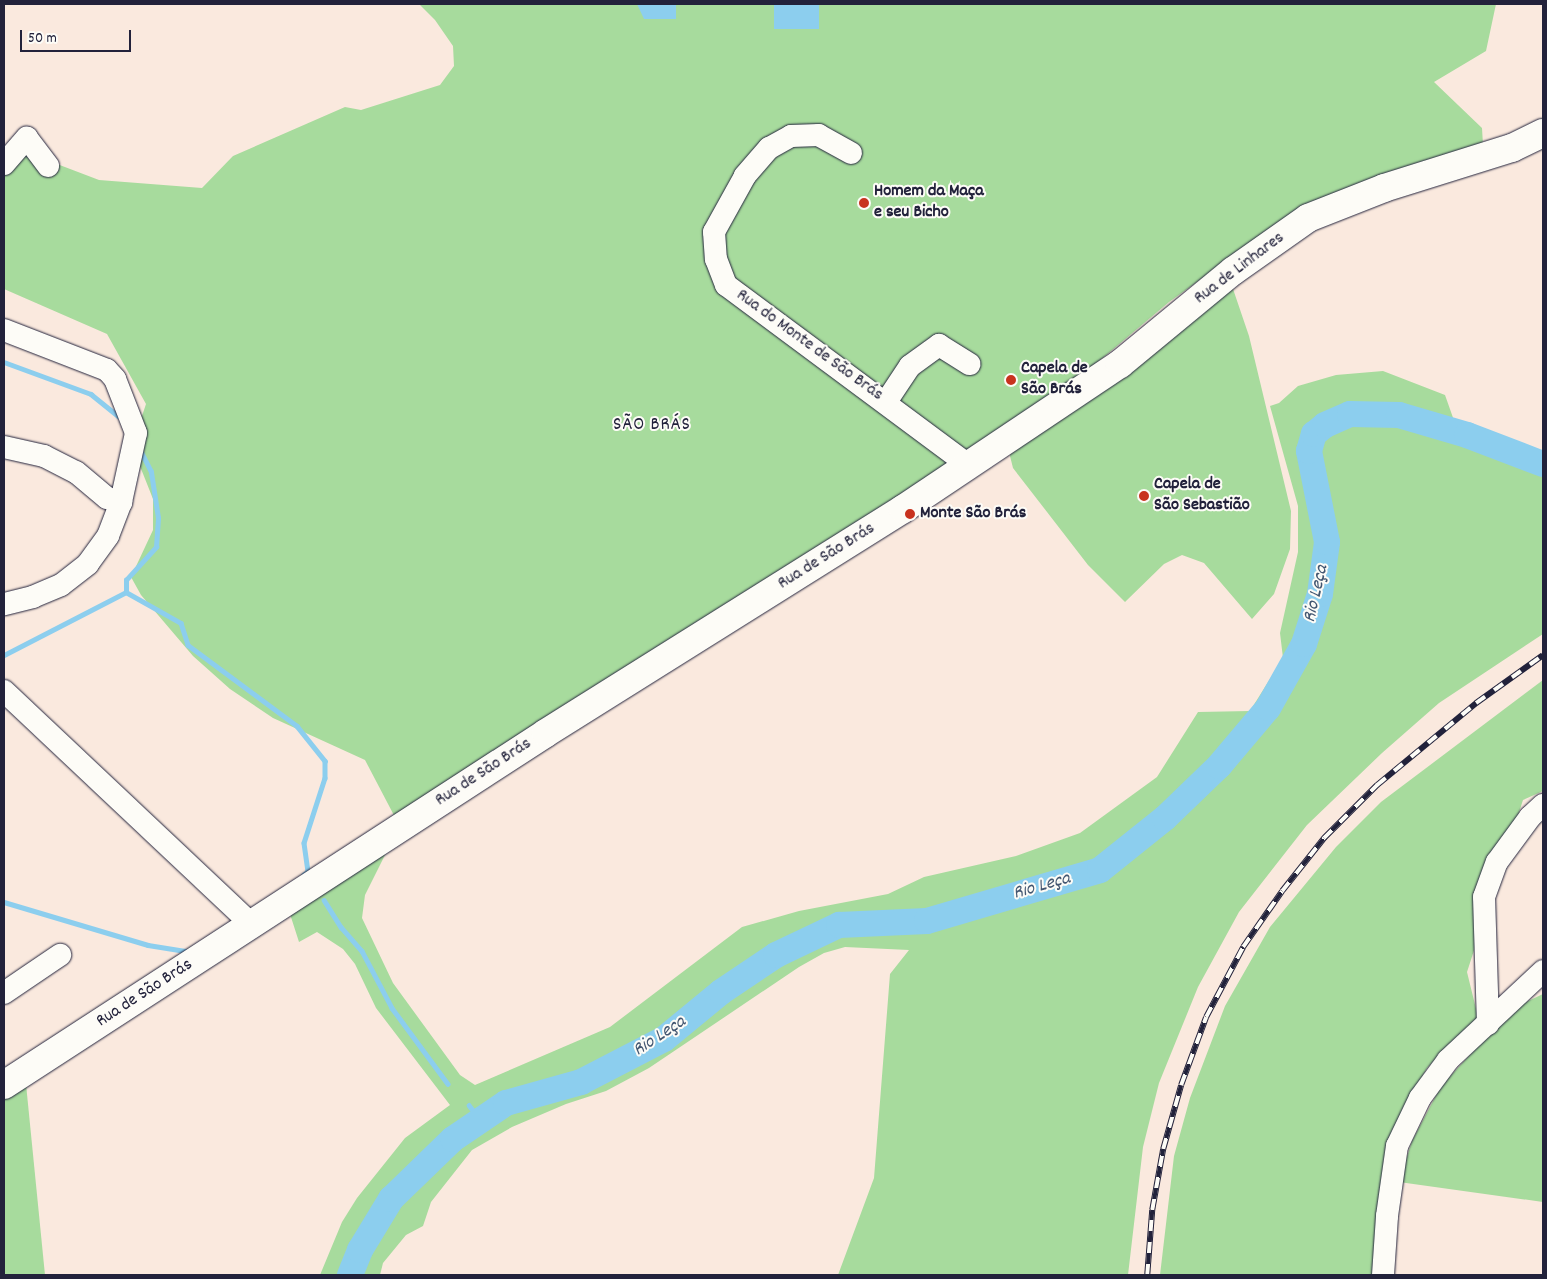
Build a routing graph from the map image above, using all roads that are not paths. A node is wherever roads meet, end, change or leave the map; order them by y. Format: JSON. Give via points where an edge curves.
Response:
{"nodes":[{"id":1,"x":1543,"y":134,"type":"edge"},
{"id":2,"x":851,"y":153,"type":"dead end"},
{"id":3,"x":4,"y":164,"type":"edge"},
{"id":4,"x":48,"y":166,"type":"dead end"},
{"id":5,"x":4,"y":330,"type":"edge"},
{"id":6,"x":970,"y":364,"type":"dead end"},
{"id":7,"x":886,"y":402,"type":"junction"},
{"id":8,"x":4,"y":447,"type":"edge"},
{"id":9,"x":968,"y":465,"type":"junction"},
{"id":10,"x":121,"y":502,"type":"junction"},
{"id":11,"x":4,"y":604,"type":"edge"},
{"id":12,"x":4,"y":691,"type":"edge"},
{"id":13,"x":1543,"y":805,"type":"edge"},
{"id":14,"x":251,"y":924,"type":"junction"},
{"id":15,"x":60,"y":955,"type":"dead end"},
{"id":16,"x":1543,"y":971,"type":"edge"},
{"id":17,"x":4,"y":993,"type":"edge"},
{"id":18,"x":1488,"y":1024,"type":"junction"},
{"id":19,"x":7,"y":1076,"type":"edge"},
{"id":20,"x":1383,"y":1275,"type":"edge"}],
"edges":[{"from":1,"to":9,"type":"main road","name":"Rua de Linhares","via":[[1512,148],[1384,188],[1308,218],[1234,271],[1120,364]]},
{"from":2,"to":7,"type":"street","name":"Rua do Monte de São Brás","via":[[819,135],[791,136],[769,148],[745,176],[714,232],[716,259],[726,285]]},
{"from":3,"to":4,"type":"street","via":[[27,138]]},
{"from":5,"to":10,"type":"street","via":[[107,370],[115,379],[136,432]]},
{"from":6,"to":7,"type":"street","via":[[940,345],[910,366]]},
{"from":7,"to":9,"type":"street","name":"Rua do Monte de São Brás"},
{"from":8,"to":10,"type":"street","via":[[44,456],[76,472],[107,498]]},
{"from":9,"to":14,"type":"main road","name":"Rua de São Brás"},
{"from":10,"to":11,"type":"street","via":[[108,536],[88,564],[61,585],[33,597]]},
{"from":12,"to":14,"type":"street"},
{"from":13,"to":18,"type":"street","via":[[1530,817],[1497,862],[1484,897]]},
{"from":14,"to":19,"type":"main road","name":"Rua de São Brás"},
{"from":15,"to":17,"type":"street"},
{"from":16,"to":18,"type":"street"},
{"from":18,"to":20,"type":"street","via":[[1448,1060],[1420,1098],[1396,1146],[1386,1216]]}]}
